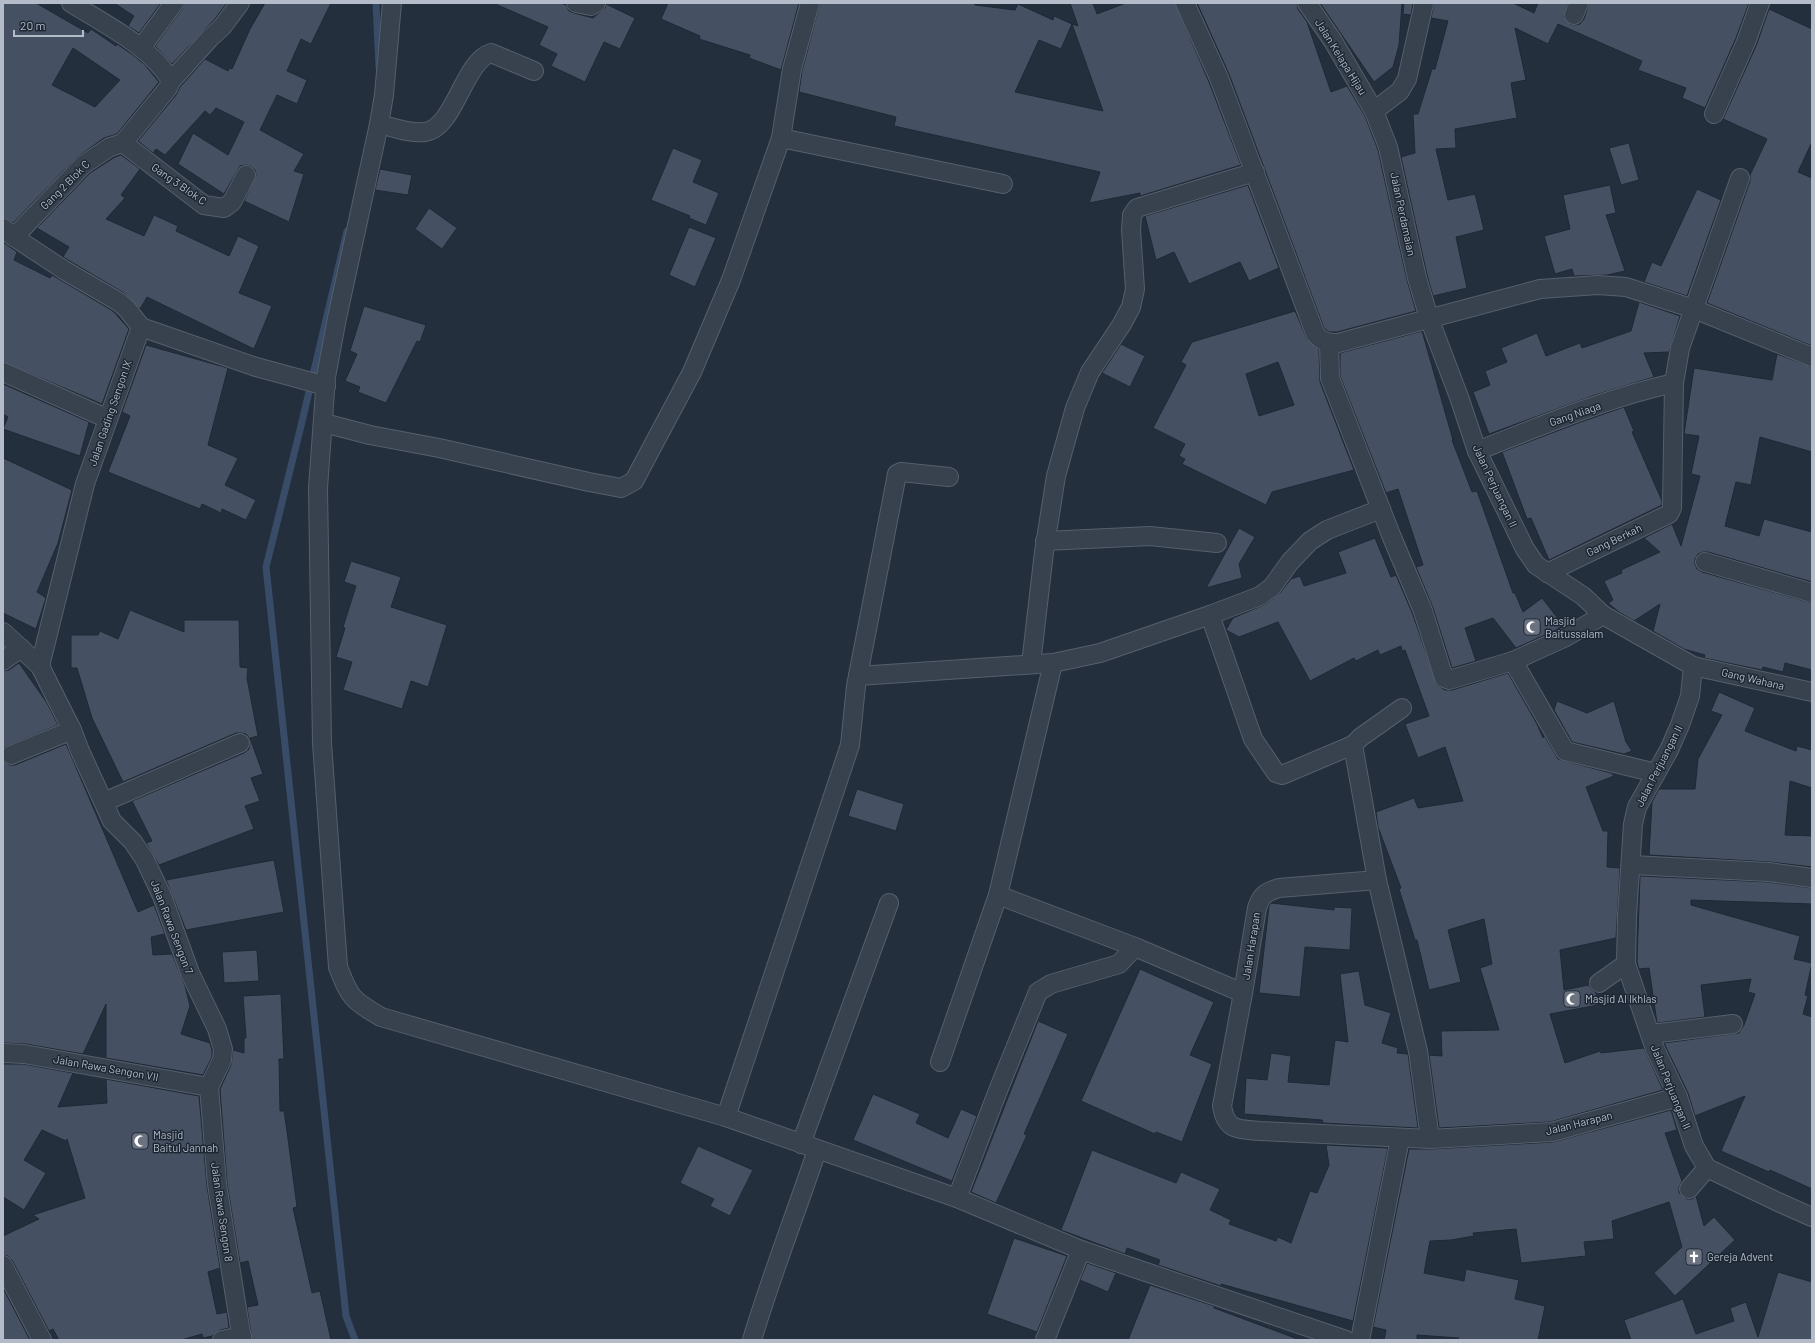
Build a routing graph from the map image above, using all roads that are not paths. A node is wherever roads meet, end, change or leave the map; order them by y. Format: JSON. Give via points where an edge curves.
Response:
{"nodes":[{"id":1,"x":71,"y":3,"type":"edge"},
{"id":2,"x":174,"y":3,"type":"edge"},
{"id":3,"x":240,"y":3,"type":"edge"},
{"id":4,"x":392,"y":3,"type":"edge"},
{"id":5,"x":576,"y":3,"type":"edge"},
{"id":6,"x":596,"y":3,"type":"edge"},
{"id":7,"x":810,"y":3,"type":"edge"},
{"id":8,"x":1185,"y":3,"type":"edge"},
{"id":9,"x":1307,"y":3,"type":"edge"},
{"id":10,"x":1424,"y":3,"type":"edge"},
{"id":11,"x":1760,"y":3,"type":"edge"},
{"id":12,"x":141,"y":48,"type":"junction"},
{"id":13,"x":534,"y":71,"type":"dead end"},
{"id":14,"x":171,"y":81,"type":"junction"},
{"id":15,"x":1374,"y":111,"type":"junction"},
{"id":16,"x":1714,"y":114,"type":"dead end"},
{"id":17,"x":379,"y":124,"type":"junction"},
{"id":18,"x":781,"y":138,"type":"junction"},
{"id":19,"x":123,"y":143,"type":"junction"},
{"id":20,"x":1255,"y":172,"type":"junction"},
{"id":21,"x":246,"y":175,"type":"dead end"},
{"id":22,"x":1740,"y":178,"type":"dead end"},
{"id":23,"x":1003,"y":184,"type":"dead end"},
{"id":24,"x":9,"y":232,"type":"edge"},
{"id":25,"x":1694,"y":309,"type":"junction"},
{"id":26,"x":1429,"y":318,"type":"junction"},
{"id":27,"x":141,"y":327,"type":"junction"},
{"id":28,"x":1329,"y":343,"type":"junction"},
{"id":29,"x":1812,"y":357,"type":"edge"},
{"id":30,"x":3,"y":372,"type":"edge"},
{"id":31,"x":1674,"y":383,"type":"junction"},
{"id":32,"x":321,"y":385,"type":"junction"},
{"id":33,"x":108,"y":419,"type":"junction"},
{"id":34,"x":324,"y":423,"type":"junction"},
{"id":35,"x":1477,"y":451,"type":"junction"},
{"id":36,"x":949,"y":476,"type":"dead end"},
{"id":37,"x":1381,"y":509,"type":"junction"},
{"id":38,"x":1045,"y":541,"type":"junction"},
{"id":39,"x":1217,"y":543,"type":"dead end"},
{"id":40,"x":1705,"y":562,"type":"dead end"},
{"id":41,"x":1547,"y":573,"type":"junction"},
{"id":42,"x":1812,"y":593,"type":"edge"},
{"id":43,"x":1210,"y":615,"type":"junction"},
{"id":44,"x":1603,"y":615,"type":"junction"},
{"id":45,"x":3,"y":632,"type":"edge"},
{"id":46,"x":21,"y":648,"type":"junction"},
{"id":47,"x":3,"y":661,"type":"edge"},
{"id":48,"x":1513,"y":661,"type":"junction"},
{"id":49,"x":1053,"y":663,"type":"junction"},
{"id":50,"x":1031,"y":664,"type":"junction"},
{"id":51,"x":40,"y":666,"type":"junction"},
{"id":52,"x":1693,"y":666,"type":"junction"},
{"id":53,"x":858,"y":676,"type":"junction"},
{"id":54,"x":1812,"y":692,"type":"edge"},
{"id":55,"x":1402,"y":708,"type":"dead end"},
{"id":56,"x":72,"y":730,"type":"junction"},
{"id":57,"x":240,"y":743,"type":"dead end"},
{"id":58,"x":1353,"y":745,"type":"junction"},
{"id":59,"x":11,"y":755,"type":"dead end"},
{"id":60,"x":1656,"y":773,"type":"junction"},
{"id":61,"x":104,"y":802,"type":"junction"},
{"id":62,"x":1631,"y":865,"type":"junction"},
{"id":63,"x":1812,"y":878,"type":"edge"},
{"id":64,"x":1377,"y":880,"type":"junction"},
{"id":65,"x":998,"y":895,"type":"junction"},
{"id":66,"x":889,"y":903,"type":"dead end"},
{"id":67,"x":1135,"y":947,"type":"junction"},
{"id":68,"x":1626,"y":964,"type":"junction"},
{"id":69,"x":1599,"y":984,"type":"dead end"},
{"id":70,"x":1243,"y":993,"type":"junction"},
{"id":71,"x":1733,"y":1024,"type":"dead end"},
{"id":72,"x":1650,"y":1034,"type":"junction"},
{"id":73,"x":3,"y":1053,"type":"edge"},
{"id":74,"x":940,"y":1062,"type":"dead end"},
{"id":75,"x":209,"y":1087,"type":"junction"},
{"id":76,"x":1678,"y":1097,"type":"junction"},
{"id":77,"x":726,"y":1118,"type":"junction"},
{"id":78,"x":1400,"y":1138,"type":"junction"},
{"id":79,"x":1430,"y":1139,"type":"junction"},
{"id":80,"x":809,"y":1147,"type":"junction"},
{"id":81,"x":1707,"y":1168,"type":"junction"},
{"id":82,"x":1689,"y":1189,"type":"dead end"},
{"id":83,"x":957,"y":1198,"type":"junction"},
{"id":84,"x":1812,"y":1217,"type":"edge"},
{"id":85,"x":1081,"y":1250,"type":"junction"},
{"id":86,"x":3,"y":1265,"type":"edge"},
{"id":87,"x":242,"y":1338,"type":"edge"},
{"id":88,"x":42,"y":1340,"type":"edge"},
{"id":89,"x":222,"y":1340,"type":"edge"},
{"id":90,"x":752,"y":1340,"type":"edge"},
{"id":91,"x":1045,"y":1340,"type":"edge"},
{"id":92,"x":1346,"y":1340,"type":"edge"},
{"id":93,"x":1360,"y":1340,"type":"edge"}],
"edges":[{"from":1,"to":12,"type":"street"},
{"from":2,"to":12,"type":"street"},
{"from":3,"to":14,"type":"street","via":[[222,27]]},
{"from":4,"to":17,"type":"street"},
{"from":5,"to":6,"type":"street","via":[[591,6]]},
{"from":7,"to":18,"type":"street","via":[[792,69]]},
{"from":8,"to":20,"type":"street","via":[[1220,78]]},
{"from":9,"to":15,"type":"street","name":"Jalan Kelapa Hijau","via":[[1333,41]]},
{"from":10,"to":15,"type":"street","via":[[1407,79],[1400,91]]},
{"from":11,"to":16,"type":"street"},
{"from":12,"to":14,"type":"street"},
{"from":13,"to":17,"type":"street","via":[[492,53],[485,54],[443,121],[435,129],[417,132]]},
{"from":14,"to":19,"type":"street"},
{"from":15,"to":26,"type":"street","name":"Jalan Perdamaian","via":[[1388,148],[1417,278]]},
{"from":17,"to":32,"type":"street"},
{"from":18,"to":23,"type":"street"},
{"from":18,"to":34,"type":"street","via":[[731,280],[695,365],[638,475],[628,485],[621,488],[553,475]]},
{"from":19,"to":21,"type":"street","name":"Gang 3 Blok C","via":[[204,205],[224,208],[232,202]]},
{"from":19,"to":24,"type":"street","name":"Gang 2 Blok C","via":[[110,147],[83,165]]},
{"from":20,"to":28,"type":"street","via":[[1315,333]]},
{"from":20,"to":38,"type":"street","via":[[1142,206],[1132,215],[1130,230],[1135,289],[1131,307],[1090,372],[1075,408],[1056,476]]},
{"from":22,"to":25,"type":"street"},
{"from":24,"to":27,"type":"street","via":[[118,302]]},
{"from":25,"to":26,"type":"street","via":[[1626,287],[1598,285],[1540,289]]},
{"from":25,"to":29,"type":"street"},
{"from":25,"to":31,"type":"street","via":[[1680,348]]},
{"from":26,"to":28,"type":"street","via":[[1338,343]]},
{"from":26,"to":35,"type":"street","name":"Jalan Perjuangan II"},
{"from":27,"to":32,"type":"street","via":[[256,367]]},
{"from":27,"to":33,"type":"street","name":"Jalan Gading Sengon IX"},
{"from":28,"to":37,"type":"street","via":[[1330,378]]},
{"from":30,"to":33,"type":"street"},
{"from":31,"to":35,"type":"street","name":"Gang Niaga","via":[[1578,412]]},
{"from":31,"to":41,"type":"street","name":"Gang Berkah","via":[[1674,501],[1669,514]]},
{"from":32,"to":34,"type":"street"},
{"from":33,"to":51,"type":"street","name":"Jalan Gading Sengon IX","via":[[85,484]]},
{"from":34,"to":77,"type":"street","via":[[318,488],[322,743],[338,967],[348,993],[360,1005],[381,1017]]},
{"from":35,"to":41,"type":"street","name":"Jalan Perjuangan II","via":[[1525,549],[1536,565]]},
{"from":36,"to":53,"type":"street","via":[[901,472],[897,474]]},
{"from":37,"to":43,"type":"street","via":[[1327,530],[1310,541],[1290,562],[1272,587],[1260,596]]},
{"from":37,"to":48,"type":"street","via":[[1423,611],[1444,678],[1450,680]]},
{"from":38,"to":39,"type":"street","via":[[1150,536]]},
{"from":38,"to":50,"type":"street"},
{"from":40,"to":42,"type":"street"},
{"from":41,"to":44,"type":"street","name":"Jalan Perjuangan II","via":[[1584,596]]},
{"from":43,"to":49,"type":"street","via":[[1100,653]]},
{"from":43,"to":58,"type":"street","via":[[1253,739],[1276,773],[1282,775]]},
{"from":44,"to":48,"type":"street","via":[[1566,637]]},
{"from":44,"to":52,"type":"street","name":"Jalan Perjuangan II"},
{"from":45,"to":46,"type":"street","name":"Jalan Rawa Sengon 7"},
{"from":46,"to":47,"type":"street"},
{"from":46,"to":51,"type":"street","name":"Jalan Rawa Sengon 7"},
{"from":48,"to":60,"type":"street","via":[[1565,751]]},
{"from":49,"to":50,"type":"street"},
{"from":49,"to":65,"type":"street"},
{"from":50,"to":53,"type":"street"},
{"from":51,"to":56,"type":"street","name":"Jalan Rawa Sengon 7"},
{"from":52,"to":54,"type":"street","name":"Gang Wahana"},
{"from":52,"to":60,"type":"street","name":"Jalan Perjuangan II","via":[[1690,696],[1680,725]]},
{"from":53,"to":77,"type":"street","via":[[850,745]]},
{"from":55,"to":58,"type":"street"},
{"from":56,"to":59,"type":"street"},
{"from":56,"to":61,"type":"street","name":"Jalan Rawa Sengon 7"},
{"from":57,"to":61,"type":"street"},
{"from":58,"to":64,"type":"street"},
{"from":60,"to":62,"type":"street","name":"Jalan Perjuangan II","via":[[1637,807],[1631,838]]},
{"from":61,"to":75,"type":"street","name":"Jalan Rawa Sengon 7","via":[[112,821],[133,842],[145,860],[162,896],[190,973],[217,1029],[223,1049],[222,1060]]},
{"from":62,"to":63,"type":"street","via":[[1769,872]]},
{"from":62,"to":68,"type":"street","name":"Jalan Perjuangan II"},
{"from":64,"to":70,"type":"street","name":"Jalan Harapan","via":[[1278,888],[1266,892],[1260,898],[1257,908]]},
{"from":64,"to":79,"type":"street","via":[[1418,1051]]},
{"from":65,"to":67,"type":"street"},
{"from":65,"to":74,"type":"street"},
{"from":66,"to":80,"type":"street"},
{"from":67,"to":70,"type":"street"},
{"from":67,"to":83,"type":"street","via":[[1119,964],[1051,984],[1038,992]]},
{"from":68,"to":69,"type":"street"},
{"from":68,"to":72,"type":"street","name":"Jalan Perjuangan II"},
{"from":70,"to":78,"type":"street","name":"Jalan Harapan","via":[[1222,1106],[1229,1125],[1239,1129],[1260,1131]]},
{"from":71,"to":72,"type":"street"},
{"from":72,"to":76,"type":"street","name":"Jalan Perjuangan II"},
{"from":73,"to":75,"type":"street","name":"Jalan Rawa Sengon VII","via":[[24,1054]]},
{"from":75,"to":87,"type":"street","name":"Jalan Rawa Sengon 8","via":[[217,1184]]},
{"from":76,"to":79,"type":"street","name":"Jalan Harapan","via":[[1552,1132]]},
{"from":76,"to":81,"type":"street","name":"Jalan Perjuangan II","via":[[1694,1146]]},
{"from":77,"to":80,"type":"street"},
{"from":78,"to":79,"type":"street","name":"Jalan Harapan"},
{"from":78,"to":93,"type":"street"},
{"from":80,"to":83,"type":"street"},
{"from":80,"to":90,"type":"street","via":[[798,1207],[767,1289]]},
{"from":81,"to":82,"type":"street"},
{"from":81,"to":84,"type":"street"},
{"from":83,"to":85,"type":"street"},
{"from":85,"to":91,"type":"street"},
{"from":85,"to":92,"type":"street"},
{"from":86,"to":88,"type":"street"},
{"from":87,"to":89,"type":"street"}]}
